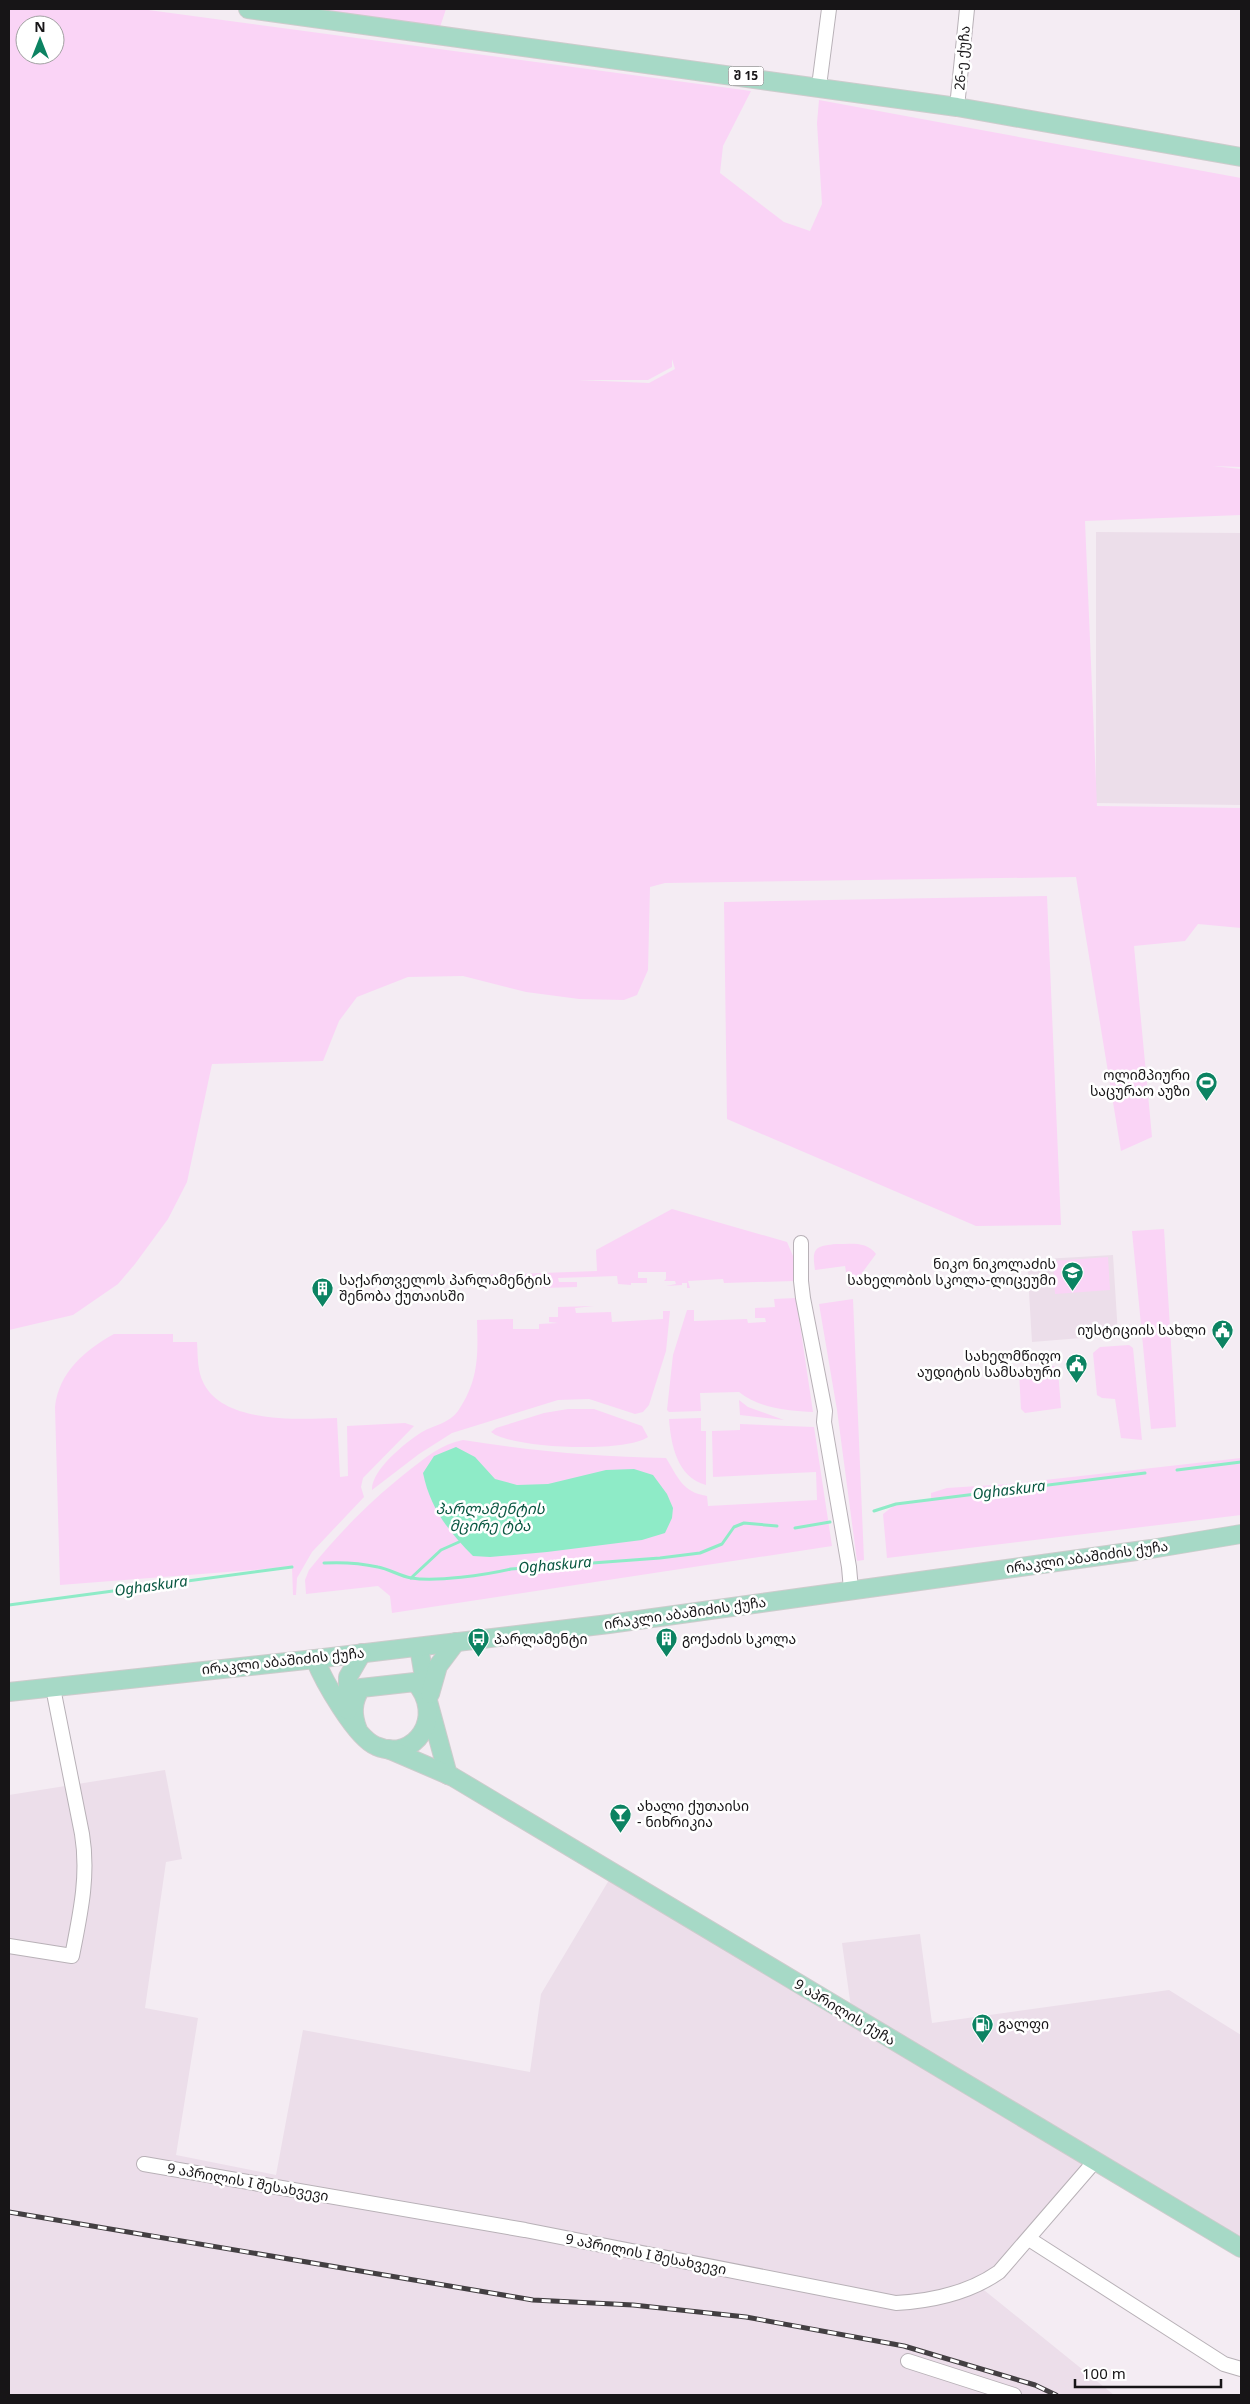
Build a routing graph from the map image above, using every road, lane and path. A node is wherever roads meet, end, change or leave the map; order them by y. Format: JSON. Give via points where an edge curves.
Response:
{"nodes":[{"id":1,"x":248,"y":9,"type":"edge"},
{"id":2,"x":829,"y":9,"type":"edge"},
{"id":3,"x":967,"y":9,"type":"edge"},
{"id":4,"x":819,"y":86,"type":"junction"},
{"id":5,"x":957,"y":107,"type":"junction"},
{"id":6,"x":1241,"y":156,"type":"edge"},
{"id":7,"x":802,"y":1243,"type":"dead end"},
{"id":8,"x":1241,"y":1534,"type":"edge"},
{"id":9,"x":851,"y":1590,"type":"junction"},
{"id":10,"x":456,"y":1642,"type":"junction"},
{"id":11,"x":419,"y":1647,"type":"junction"},
{"id":12,"x":362,"y":1653,"type":"junction"},
{"id":13,"x":315,"y":1659,"type":"junction"},
{"id":14,"x":53,"y":1688,"type":"junction"},
{"id":15,"x":9,"y":1692,"type":"edge"},
{"id":16,"x":428,"y":1701,"type":"junction"},
{"id":17,"x":353,"y":1723,"type":"junction"},
{"id":18,"x":388,"y":1750,"type":"junction"},
{"id":19,"x":448,"y":1774,"type":"junction"},
{"id":20,"x":9,"y":1946,"type":"edge"},
{"id":21,"x":1095,"y":2161,"type":"junction"},
{"id":22,"x":144,"y":2164,"type":"dead end"},
{"id":23,"x":1028,"y":2239,"type":"junction"},
{"id":24,"x":1241,"y":2248,"type":"edge"},
{"id":25,"x":908,"y":2361,"type":"dead end"},
{"id":26,"x":1241,"y":2370,"type":"edge"},
{"id":27,"x":1014,"y":2395,"type":"edge"}],
"edges":[{"from":1,"to":4,"type":"main road","number":"შ 15"},
{"from":2,"to":4,"type":"street"},
{"from":3,"to":5,"type":"street","name":"26-ე ქუჩა"},
{"from":4,"to":5,"type":"main road","number":"შ 15"},
{"from":5,"to":6,"type":"main road","number":"შ 15"},
{"from":7,"to":9,"type":"street","via":[[803,1298]]},
{"from":8,"to":9,"type":"main road","name":"ირაკლი აბაშიძის ქუჩა"},
{"from":9,"to":10,"type":"main road","name":"ირაკლი აბაშიძის ქუჩა"},
{"from":10,"to":11,"type":"main road","name":"ირაკლი აბაშიძის ქუჩა"},
{"from":10,"to":16,"type":"main road","via":[[438,1666]]},
{"from":11,"to":12,"type":"main road","name":"ირაკლი აბაშიძის ქუჩა"},
{"from":11,"to":16,"type":"main road"},
{"from":12,"to":13,"type":"main road","name":"ირაკლი აბაშიძის ქუჩა"},
{"from":12,"to":17,"type":"main road","via":[[348,1677]]},
{"from":13,"to":14,"type":"main road","name":"ირაკლი აბაშიძის ქუჩა"},
{"from":13,"to":17,"type":"main road","via":[[323,1680]]},
{"from":14,"to":15,"type":"main road","name":"ირაკლი აბაშიძის ქუჩა"},
{"from":14,"to":20,"type":"street","via":[[85,1852],[85,1883],[72,1956]]},
{"from":16,"to":17,"type":"main road","via":[[415,1682],[361,1688],[353,1708]]},
{"from":16,"to":18,"type":"main road","via":[[429,1716],[425,1730],[415,1741],[402,1748]]},
{"from":16,"to":19,"type":"main road"},
{"from":17,"to":18,"type":"main road","via":[[368,1742]]},
{"from":18,"to":19,"type":"main road","name":"9 აპრილის ქუჩა"},
{"from":19,"to":21,"type":"main road","name":"9 აპრილის ქუჩა"},
{"from":21,"to":23,"type":"street","name":"9 აპრილის I შესახვევი"},
{"from":21,"to":24,"type":"main road","name":"9 აპრილის ქუჩა"},
{"from":22,"to":23,"type":"street","name":"9 აპრილის I შესახვევი","via":[[525,2230],[896,2303],[939,2297],[983,2283],[999,2272]]},
{"from":23,"to":26,"type":"street","via":[[1224,2364]]},
{"from":25,"to":27,"type":"street"}]}
